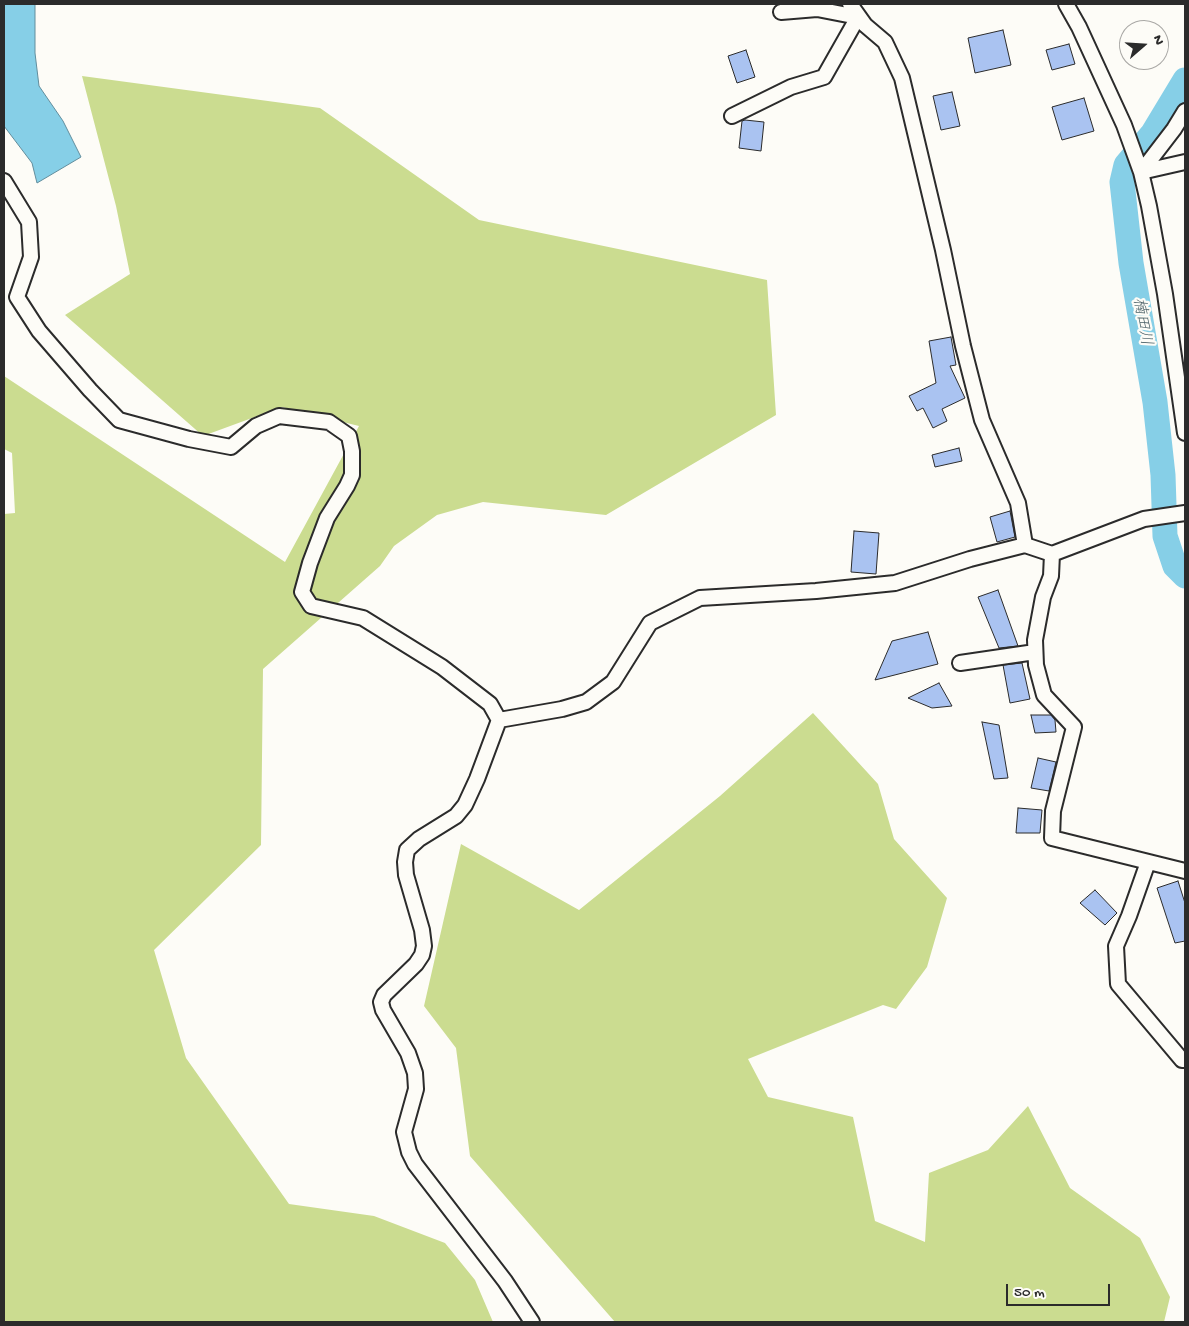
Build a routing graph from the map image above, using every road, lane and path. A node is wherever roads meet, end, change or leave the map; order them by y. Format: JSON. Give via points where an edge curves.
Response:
{"nodes":[{"id":1,"x":850,"y":4,"type":"edge"},
{"id":2,"x":1066,"y":4,"type":"edge"},
{"id":3,"x":781,"y":12,"type":"dead end"},
{"id":4,"x":858,"y":17,"type":"junction"},
{"id":5,"x":1185,"y":111,"type":"edge"},
{"id":6,"x":732,"y":116,"type":"dead end"},
{"id":7,"x":1185,"y":162,"type":"edge"},
{"id":8,"x":1141,"y":172,"type":"junction"},
{"id":9,"x":4,"y":180,"type":"edge"},
{"id":10,"x":1185,"y":433,"type":"edge"},
{"id":11,"x":1180,"y":514,"type":"edge"},
{"id":12,"x":1025,"y":545,"type":"junction"},
{"id":13,"x":1052,"y":554,"type":"junction"},
{"id":14,"x":1035,"y":652,"type":"junction"},
{"id":15,"x":960,"y":663,"type":"dead end"},
{"id":16,"x":499,"y":720,"type":"junction"},
{"id":17,"x":1148,"y":862,"type":"junction"},
{"id":18,"x":1185,"y":871,"type":"edge"},
{"id":19,"x":1185,"y":1060,"type":"edge"},
{"id":20,"x":532,"y":1322,"type":"edge"}],
"edges":[{"from":1,"to":4,"type":"street"},
{"from":2,"to":8,"type":"street","via":[[1113,98]]},
{"from":3,"to":4,"type":"street","via":[[817,9]]},
{"from":4,"to":6,"type":"street","via":[[824,77],[791,87]]},
{"from":4,"to":12,"type":"street","via":[[885,42],[902,78],[982,420],[1018,504]]},
{"from":5,"to":8,"type":"street"},
{"from":7,"to":8,"type":"street"},
{"from":8,"to":10,"type":"street","via":[[1165,294]]},
{"from":9,"to":16,"type":"street","via":[[29,222],[31,257],[17,297],[39,331],[119,420],[231,447],[256,426],[279,416],[329,422],[349,436],[352,475],[327,518],[302,592],[311,606],[363,618],[442,667],[490,704]]},
{"from":11,"to":13,"type":"street","via":[[1144,519]]},
{"from":12,"to":13,"type":"street"},
{"from":12,"to":16,"type":"street","via":[[895,583],[700,598],[650,622],[613,682],[586,702]]},
{"from":13,"to":14,"type":"street","via":[[1051,576],[1043,597]]},
{"from":14,"to":15,"type":"street"},
{"from":14,"to":17,"type":"street","via":[[1044,694],[1074,727],[1053,811],[1052,838]]},
{"from":16,"to":20,"type":"street","via":[[465,805],[456,816],[407,850],[406,875],[424,946],[416,964],[384,995],[381,1002],[415,1073],[416,1089],[404,1132],[409,1152],[506,1281]]},
{"from":17,"to":18,"type":"street"},
{"from":17,"to":19,"type":"street","via":[[1116,946],[1118,984]]}]}
